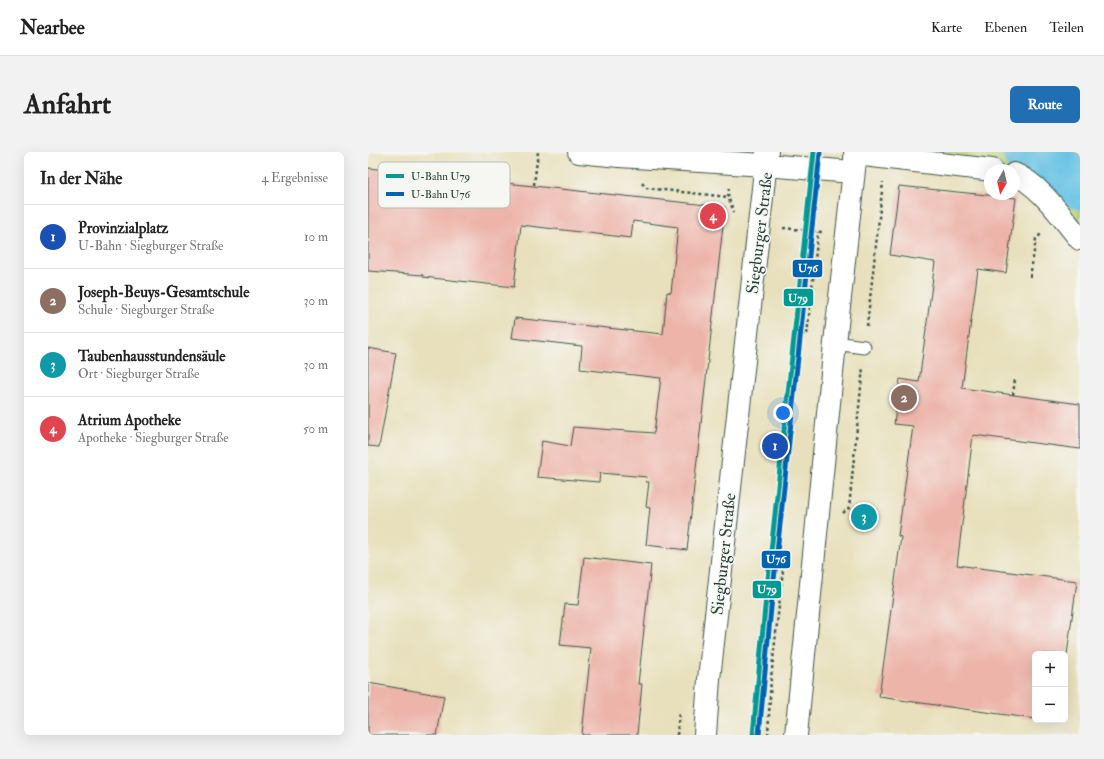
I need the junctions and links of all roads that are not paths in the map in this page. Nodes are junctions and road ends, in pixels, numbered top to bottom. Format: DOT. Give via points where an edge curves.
graph roads {
  1 [pos="579,152"];
  2 [pos="766,158"];
  3 [pos="855,160"];
  4 [pos="984,169"];
  5 [pos="1020,176"];
  6 [pos="1080,239"];
  7 [pos="835,343"];
  8 [pos="864,347"];
  9 [pos="705,735"];
  10 [pos="796,735"];
  1 -- 2 [label="main road" via="619,156"];
  2 -- 3 [label="main road, Siegburger Straße"];
  2 -- 9 [label="main road, Siegburger Straße"];
  3 -- 4 [label="main road, Siegburger Straße" via="886,157"];
  3 -- 7 [label="main road"];
  5 -- 6 [label="main road" via="1035,186"];
  7 -- 8 [label="lane"];
  7 -- 10 [label="main road"];
}
